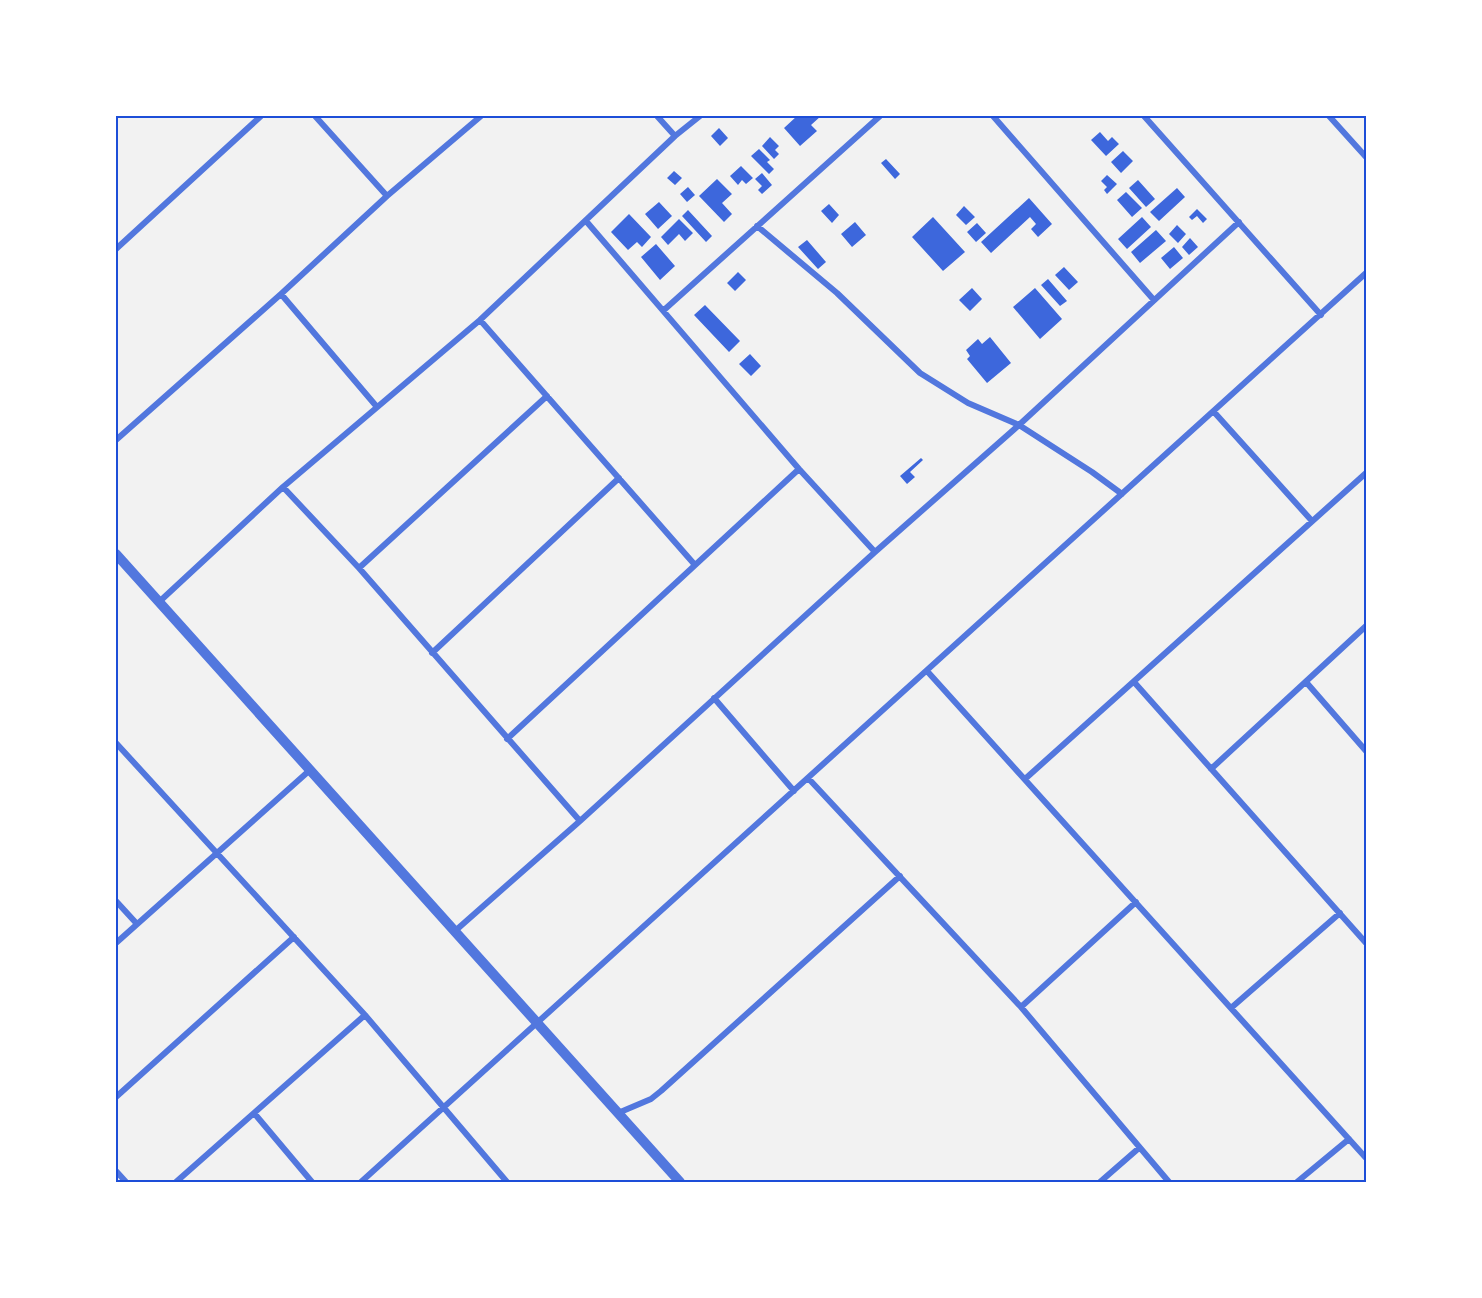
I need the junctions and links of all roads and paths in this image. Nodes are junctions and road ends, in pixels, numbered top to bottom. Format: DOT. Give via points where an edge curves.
graph roads {
  1 [pos="261,116"];
  2 [pos="315,116"];
  3 [pos="482,116"];
  4 [pos="657,116"];
  5 [pos="700,116"];
  6 [pos="880,116"];
  7 [pos="993,116"];
  8 [pos="1143,116"];
  9 [pos="1329,116"];
  10 [pos="675,136"];
  11 [pos="1366,157"];
  12 [pos="387,196"];
  13 [pos="586,220"];
  14 [pos="1239,222"];
  15 [pos="757,226"];
  16 [pos="116,249"];
  17 [pos="1366,273"];
  18 [pos="281,294"];
  19 [pos="1153,299"];
  20 [pos="664,310"];
  21 [pos="1321,315"];
  22 [pos="480,320"];
  23 [pos="547,396"];
  24 [pos="377,407"];
  25 [pos="1214,412"];
  26 [pos="1019,426"];
  27 [pos="116,440"];
  28 [pos="799,469"];
  29 [pos="1366,473"];
  30 [pos="619,478"];
  31 [pos="283,487"];
  32 [pos="1122,494"];
  33 [pos="1312,521"];
  34 [pos="875,552"];
  35 [pos="116,554"];
  36 [pos="695,565"];
  37 [pos="358,568"];
  38 [pos="159,602"];
  39 [pos="1366,626"];
  40 [pos="432,654"];
  41 [pos="927,670"];
  42 [pos="1134,682"];
  43 [pos="1306,682"];
  44 [pos="714,698"];
  45 [pos="507,739"];
  46 [pos="116,743"];
  47 [pos="1366,750"];
  48 [pos="1211,769"];
  49 [pos="310,770"];
  50 [pos="808,778"];
  51 [pos="1025,779"];
  52 [pos="794,791"];
  53 [pos="580,820"];
  54 [pos="217,854"];
  55 [pos="900,876"];
  56 [pos="116,901"];
  57 [pos="1136,902"];
  58 [pos="1340,913"];
  59 [pos="137,924"];
  60 [pos="455,931"];
  61 [pos="294,937"];
  62 [pos="116,943"];
  63 [pos="1366,943"];
  64 [pos="1021,1007"];
  65 [pos="1231,1008"];
  66 [pos="365,1015"];
  67 [pos="537,1023"];
  68 [pos="116,1097"];
  69 [pos="445,1108"];
  70 [pos="254,1113"];
  71 [pos="618,1113"];
  72 [pos="1349,1139"];
  73 [pos="1139,1148"];
  74 [pos="1366,1158"];
  75 [pos="116,1171"];
  76 [pos="126,1182"];
  77 [pos="176,1182"];
  78 [pos="312,1182"];
  79 [pos="361,1182"];
  80 [pos="507,1182"];
  81 [pos="680,1182"];
  82 [pos="1100,1182"];
  83 [pos="1169,1182"];
  84 [pos="1297,1182"];
  1 -- 16 [label="street"];
  2 -- 12 [label="street"];
  3 -- 12 [label="street"];
  4 -- 10 [label="street"];
  5 -- 10 [label="street"];
  6 -- 15 [label="street"];
  7 -- 19 [label="street"];
  8 -- 14 [label="street"];
  9 -- 11 [label="street"];
  10 -- 13 [label="street"];
  12 -- 18 [label="street"];
  13 -- 20 [label="street"];
  13 -- 22 [label="street"];
  14 -- 19 [label="street"];
  14 -- 21 [label="street"];
  15 -- 20 [label="street"];
  15 -- 26 [label="street" via="837,293 920,373 968,403"];
  17 -- 21 [label="street"];
  18 -- 24 [label="street"];
  18 -- 27 [label="street"];
  19 -- 26 [label="street"];
  20 -- 28 [label="street"];
  21 -- 25 [label="street"];
  22 -- 23 [label="street"];
  22 -- 24 [label="street"];
  23 -- 30 [label="street"];
  23 -- 37 [label="street"];
  24 -- 31 [label="street"];
  25 -- 32 [label="street"];
  25 -- 33 [label="street"];
  26 -- 32 [label="street"];
  26 -- 34 [label="street"];
  28 -- 34 [label="street"];
  28 -- 36 [label="street"];
  29 -- 33 [label="street"];
  30 -- 36 [label="street"];
  30 -- 40 [label="street"];
  31 -- 37 [label="street"];
  31 -- 38 [label="street"];
  32 -- 41 [label="street"];
  33 -- 42 [label="street"];
  34 -- 44 [label="street"];
  35 -- 38 [label="street"];
  36 -- 45 [label="street"];
  37 -- 40 [label="street"];
  38 -- 49 [label="street"];
  39 -- 43 [label="street"];
  40 -- 45 [label="street"];
  41 -- 50 [label="street"];
  41 -- 51 [label="street"];
  42 -- 48 [label="street"];
  42 -- 51 [label="street"];
  43 -- 47 [label="street"];
  43 -- 48 [label="street"];
  44 -- 52 [label="street"];
  44 -- 53 [label="street"];
  45 -- 53 [label="street"];
  46 -- 54 [label="street"];
  48 -- 58 [label="street"];
  49 -- 54 [label="street"];
  49 -- 60 [label="street"];
  50 -- 52 [label="street"];
  50 -- 55 [label="street"];
  51 -- 57 [label="street"];
  52 -- 67 [label="street"];
  53 -- 60 [label="street"];
  54 -- 59 [label="street"];
  54 -- 61 [label="street"];
  55 -- 64 [label="street"];
  55 -- 71 [label="street" via="661,1091"];
  56 -- 59 [label="street"];
  57 -- 64 [label="street"];
  57 -- 65 [label="street"];
  58 -- 63 [label="street"];
  58 -- 65 [label="street"];
  59 -- 62 [label="street"];
  60 -- 67 [label="street"];
  61 -- 66 [label="street"];
  61 -- 68 [label="street"];
  64 -- 73 [label="street"];
  65 -- 72 [label="street"];
  66 -- 69 [label="street"];
  66 -- 70 [label="street"];
  67 -- 69 [label="street"];
  67 -- 71 [label="street"];
  69 -- 79 [label="street"];
  69 -- 80 [label="street"];
  70 -- 77 [label="street"];
  70 -- 78 [label="street"];
  71 -- 81 [label="street"];
  72 -- 74 [label="street"];
  72 -- 84 [label="street"];
  73 -- 82 [label="street"];
  73 -- 83 [label="street"];
  75 -- 76 [label="street"];
}
